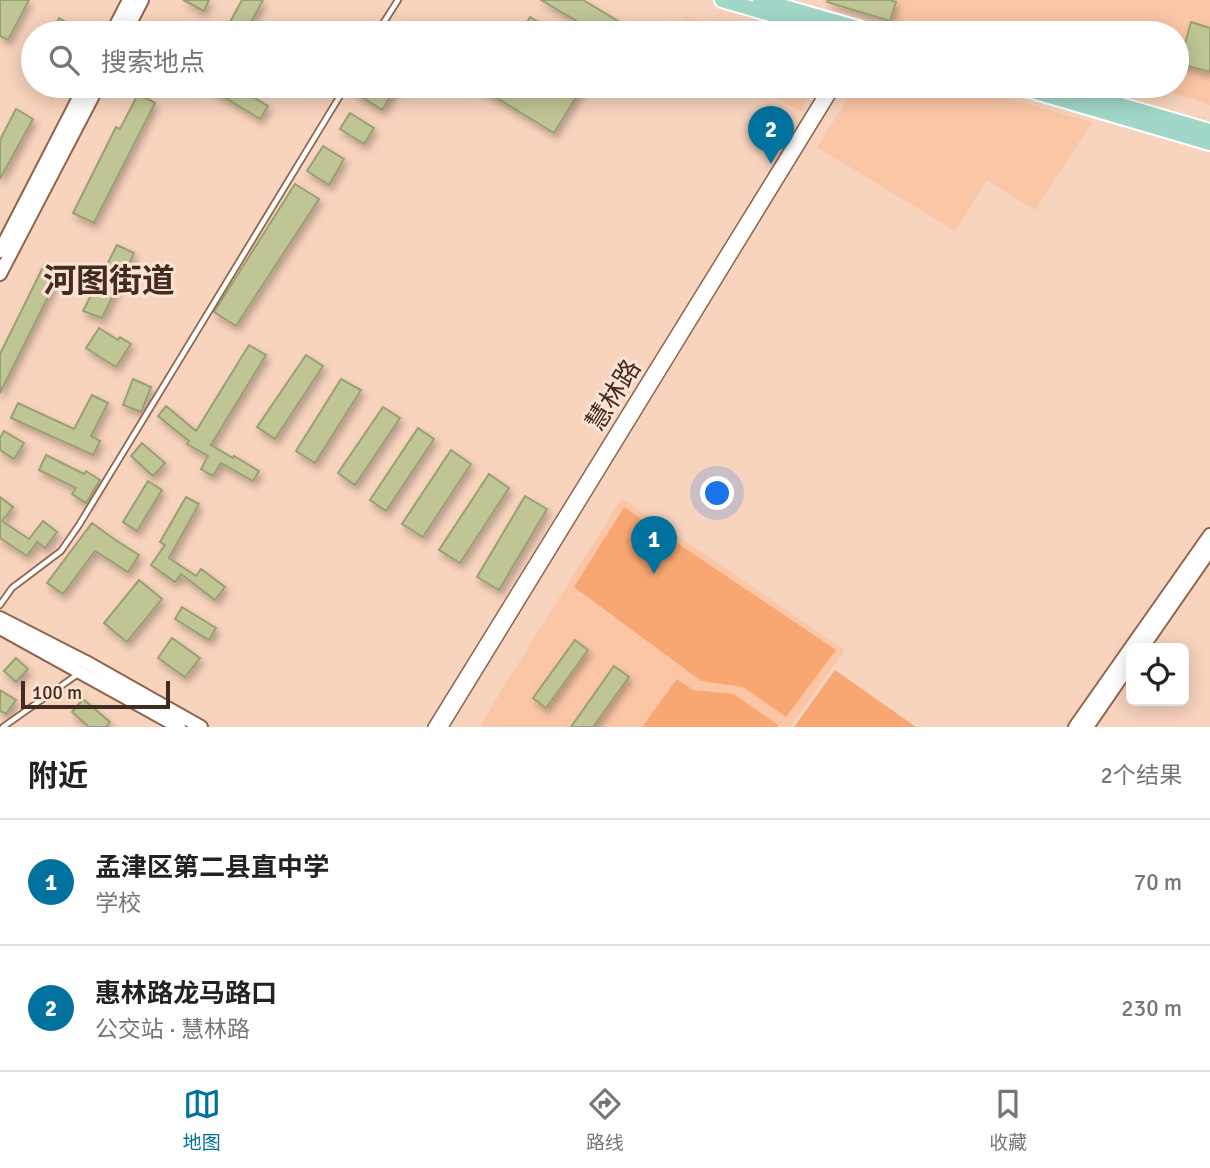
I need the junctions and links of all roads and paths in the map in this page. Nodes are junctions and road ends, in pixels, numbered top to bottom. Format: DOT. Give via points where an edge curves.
graph roads {
  1 [pos="129,0"];
  2 [pos="142,0"];
  3 [pos="397,0"];
  4 [pos="722,0"];
  5 [pos="760,0"];
  6 [pos="118,21"];
  7 [pos="131,21"];
  8 [pos="384,21"];
  9 [pos="795,21"];
  10 [pos="830,21"];
  11 [pos="79,98"];
  12 [pos="92,98"];
  13 [pos="339,98"];
  14 [pos="822,98"];
  15 [pos="829,98"];
  16 [pos="1056,98"];
  17 [pos="1096,98"];
  18 [pos="1210,131"];
  19 [pos="1210,143"];
  20 [pos="0,251"];
  21 [pos="0,274"];
  22 [pos="1210,535"];
  23 [pos="1210,550"];
  24 [pos="0,605"];
  25 [pos="0,618"];
  26 [pos="0,628"];
  27 [pos="1145,643"];
  28 [pos="84,667"];
  29 [pos="1126,670"];
  30 [pos="3,727"];
  31 [pos="179,727"];
  32 [pos="201,727"];
  33 [pos="433,727"];
  34 [pos="443,727"];
  35 [pos="1075,727"];
  36 [pos="1087,727"];
  1 -- 6 [label="main road"];
  2 -- 7 [label="main road"];
  3 -- 8 [label="lane"];
  4 -- 9 [label="main road"];
  5 -- 10 [label="main road"];
  11 -- 20 [label="main road"];
  12 -- 21 [label="main road"];
  13 -- 24 [label="lane" via="79,525 61,551 12,588"];
  14 -- 33 [label="street, 慧林路"];
  15 -- 34 [label="street, 慧林路"];
  16 -- 19 [label="main road"];
  17 -- 18 [label="main road"];
  22 -- 35 [label="main road"];
  23 -- 27 [label="main road"];
  25 -- 28 [label="main road"];
  26 -- 28 [label="main road"];
  28 -- 30 [label="lane"];
  28 -- 31 [label="main road"];
  28 -- 32 [label="main road"];
  29 -- 36 [label="main road"];
}
